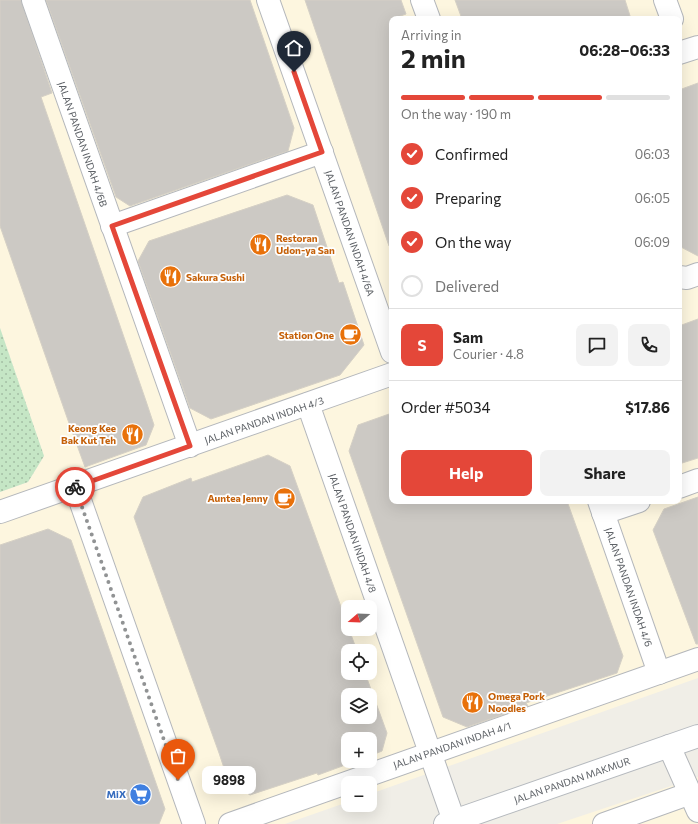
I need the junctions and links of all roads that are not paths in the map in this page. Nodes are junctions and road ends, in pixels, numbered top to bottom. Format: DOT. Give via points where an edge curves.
graph roads {
  1 [pos="33,0"];
  2 [pos="268,0"];
  3 [pos="422,0"];
  4 [pos="665,0"];
  5 [pos="428,16"];
  6 [pos="671,16"];
  7 [pos="322,152"];
  8 [pos="112,226"];
  9 [pos="698,274"];
  10 [pos="682,277"];
  11 [pos="389,343"];
  12 [pos="389,375"];
  13 [pos="308,404"];
  14 [pos="190,446"];
  15 [pos="698,480"];
  16 [pos="75,486"];
  17 [pos="682,486"];
  18 [pos="620,504"];
  19 [pos="601,507"];
  20 [pos="0,512"];
  21 [pos="698,659"];
  22 [pos="659,673"];
  23 [pos="698,736"];
  24 [pos="669,746"];
  25 [pos="430,753"];
  26 [pos="694,802"];
  27 [pos="650,816"];
  28 [pos="450,822"];
  29 [pos="194,824"];
  30 [pos="230,824"];
  31 [pos="604,824"];
  1 -- 8 [label="street, JALAN PANDAN INDAH 4/6B"];
  2 -- 7 [label="street, JALAN PANDAN INDAH 4/6A"];
  3 -- 5 [label="street"];
  4 -- 6 [label="street"];
  7 -- 8 [label="street"];
  7 -- 11 [label="street, JALAN PANDAN INDAH 4/6A"];
  8 -- 14 [label="street, JALAN PANDAN INDAH 4/6B"];
  9 -- 10 [label="street"];
  12 -- 13 [label="street, JALAN PANDAN INDAH 4/3"];
  13 -- 14 [label="street, JALAN PANDAN INDAH 4/3"];
  13 -- 25 [label="street, JALAN PANDAN INDAH 4/8"];
  14 -- 16 [label="street, JALAN PANDAN INDAH 4/3"];
  15 -- 17 [label="street"];
  16 -- 20 [label="street, JALAN PANDAN INDAH 4/3"];
  16 -- 29 [label="street"];
  18 -- 19 [label="street"];
  19 -- 22 [label="street, JALAN PANDAN INDAH 4/6"];
  21 -- 22 [label="street, JALAN PANDAN INDAH 4/1"];
  22 -- 25 [label="street, JALAN PANDAN INDAH 4/1"];
  23 -- 24 [label="street, JALAN PANDAN MAKMUR"];
  24 -- 26 [label="street"];
  24 -- 28 [label="street, JALAN PANDAN MAKMUR"];
  25 -- 28 [label="street, JALAN PANDAN INDAH 4/8"];
  25 -- 30 [label="street, JALAN PANDAN INDAH 4/1"];
  26 -- 27 [label="street"];
  27 -- 31 [label="street"];
}
